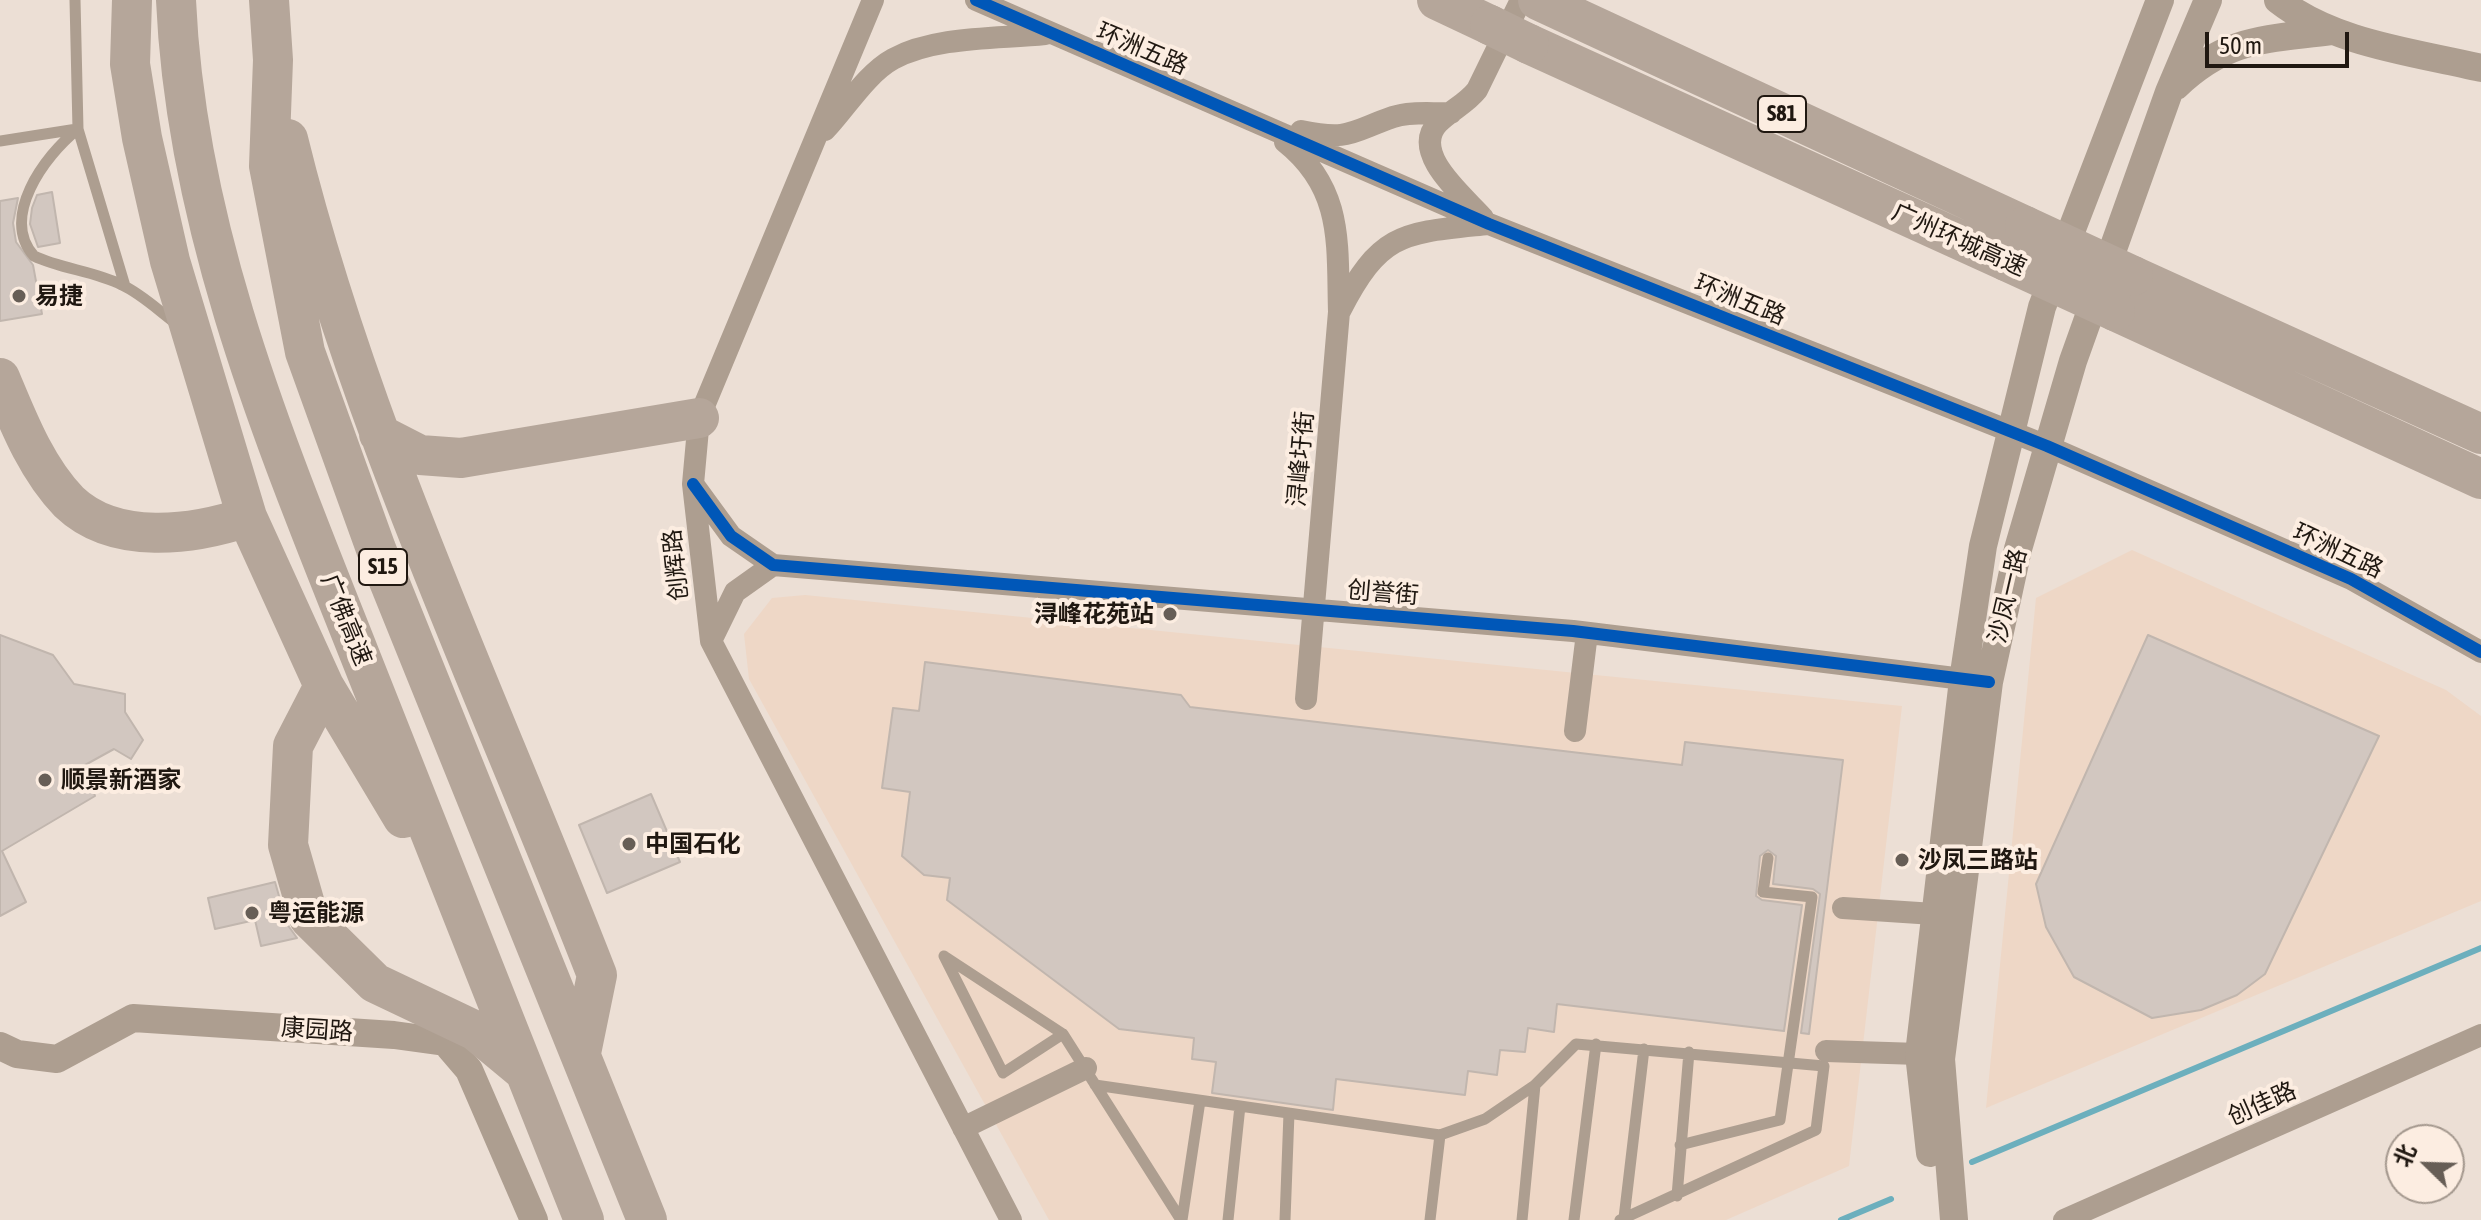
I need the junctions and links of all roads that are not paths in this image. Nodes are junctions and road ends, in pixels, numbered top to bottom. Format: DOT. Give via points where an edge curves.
graph roads {
  1 [pos="75,0"];
  2 [pos="132,0"];
  3 [pos="176,0"];
  4 [pos="873,0"];
  5 [pos="976,0"];
  6 [pos="1437,0"];
  7 [pos="1521,0"];
  8 [pos="1539,0"];
  9 [pos="2160,0"];
  10 [pos="2208,0"];
  11 [pos="2278,0"];
  12 [pos="270,2"];
  13 [pos="2333,31"];
  14 [pos="1048,34"];
  15 [pos="273,60"];
  16 [pos="2481,68"];
  17 [pos="2169,92"];
  18 [pos="1451,113"];
  19 [pos="1259,122"];
  20 [pos="78,129"];
  21 [pos="0,141"];
  22 [pos="813,143"];
  23 [pos="26,170"];
  24 [pos="1489,224"];
  25 [pos="7,235"];
  26 [pos="125,286"];
  27 [pos="2124,294"];
  28 [pos="1339,312"];
  29 [pos="195,337"];
  30 [pos="0,378"];
  31 [pos="699,418"];
  32 [pos="2470,428"];
  33 [pos="2009,430"];
  34 [pos="379,434"];
  35 [pos="2047,446"];
  36 [pos="2469,474"];
  37 [pos="693,484"];
  38 [pos="247,517"];
  39 [pos="773,565"];
  40 [pos="1314,610"];
  41 [pos="1587,633"];
  42 [pos="711,641"];
  43 [pos="2481,652"];
  44 [pos="1976,681"];
  45 [pos="324,686"];
  46 [pos="1306,699"];
  47 [pos="1575,731"];
  48 [pos="1768,858"];
  49 [pos="1843,908"];
  50 [pos="1934,914"];
  51 [pos="464,919"];
  52 [pos="1063,1034"];
  53 [pos="2481,1035"];
  54 [pos="1596,1044"];
  55 [pos="0,1046"];
  56 [pos="1644,1049"];
  57 [pos="1826,1051"];
  58 [pos="1689,1052"];
  59 [pos="581,1053"];
  60 [pos="1919,1054"];
  61 [pos="525,1072"];
  62 [pos="1090,1076"];
  63 [pos="1535,1085"];
  64 [pos="1200,1101"];
  65 [pos="1240,1106"];
  66 [pos="1289,1113"];
  67 [pos="963,1128"];
  68 [pos="1440,1135"];
  69 [pos="1680,1145"];
  70 [pos="1677,1196"];
  71 [pos="1622,1219"];
  72 [pos="534,1220"];
  73 [pos="584,1220"];
  74 [pos="647,1220"];
  75 [pos="1011,1220"];
  76 [pos="1182,1220"];
  77 [pos="1228,1220"];
  78 [pos="1285,1220"];
  79 [pos="1430,1220"];
  80 [pos="1522,1220"];
  81 [pos="1574,1220"];
  82 [pos="1938,1220"];
  83 [pos="1954,1220"];
  84 [pos="2064,1220"];
  1 -- 20 [label="lane"];
  2 -- 29 [label="highway" via="130,64 142,138 170,261"];
  3 -- 51 [label="highway, 广佛高速 / S15" via="179,63 211,243 244,353"];
  4 -- 22 [label="street, 创辉路"];
  5 -- 14 [label="street, 环洲五路"];
  6 -- 27 [label="highway, 广州环城高速 / S81, bridge" via="2006,261"];
  7 -- 18 [label="street" via="1477,90"];
  8 -- 27 [label="highway, 广州环城高速 / S81, bridge" via="2025,226"];
  9 -- 33 [label="street, 沙凤一路" via="2042,307"];
  10 -- 17 [label="street, 沙凤一路"];
  11 -- 13 [label="street"];
  12 -- 15 [label="highway, S15"];
  13 -- 16 [label="street"];
  13 -- 17 [label="street" via="2221,51"];
  14 -- 19 [label="street, 环洲五路"];
  14 -- 22 [label="street" via="946,44 892,59"];
  15 -- 34 [label="highway" via="297,177"];
  15 -- 59 [label="highway, S15" via="269,166 305,352 376,549"];
  17 -- 35 [label="street, 沙凤一路"];
  18 -- 19 [label="street" via="1393,117 1358,134 1333,137"];
  18 -- 24 [label="street" via="1431,135 1432,155"];
  19 -- 24 [label="street, 环洲五路"];
  19 -- 28 [label="street, 浔峰圩街" via="1317,173 1336,223"];
  20 -- 21 [label="lane"];
  20 -- 23 [label="lane"];
  20 -- 26 [label="lane"];
  22 -- 31 [label="street, 创辉路"];
  24 -- 28 [label="street" via="1401,238 1360,272"];
  24 -- 33 [label="street, 环洲五路"];
  25 -- 26 [label="lane" via="32,256"];
  26 -- 29 [label="lane"];
  27 -- 32 [label="highway, 广州环城高速 / S81"];
  27 -- 36 [label="highway, 广州环城高速 / S81"];
  28 -- 40 [label="street, 浔峰圩街"];
  29 -- 38 [label="highway"];
  30 -- 38 [label="highway" via="48,474 86,513 140,531 180,533"];
  31 -- 34 [label="highway" via="461,458 420,455"];
  31 -- 37 [label="street, 创辉路"];
  33 -- 35 [label="street, 环洲五路"];
  33 -- 44 [label="street, 沙凤一路" via="1983,546"];
  34 -- 59 [label="highway" via="597,975"];
  35 -- 43 [label="street, 环洲五路" via="2351,579"];
  35 -- 44 [label="street, 沙凤一路"];
  37 -- 39 [label="street" via="731,536"];
  37 -- 42 [label="street, 创辉路"];
  38 -- 45 [label="highway"];
  39 -- 40 [label="street, 创誉街"];
  39 -- 42 [label="street" via="735,592"];
  40 -- 41 [label="street, 创誉街"];
  40 -- 46 [label="street, 浔峰圩街"];
  41 -- 44 [label="street, 创誉街"];
  41 -- 47 [label="street"];
  42 -- 67 [label="street"];
  44 -- 50 [label="street, 沙凤一路"];
  44 -- 83 [label="street, 沙凤一路" via="1941,1059"];
  45 -- 51 [label="highway"];
  45 -- 61 [label="highway" via="293,746 288,845 309,918 375,983 476,1031"];
  48 -- 69 [label="lane, bridge" via="1763,892 1812,897 1780,1120"];
  49 -- 50 [label="street"];
  50 -- 60 [label="street, 沙凤一路"];
  51 -- 61 [label="highway, 广佛高速 / S15"];
  52 -- 52 [label="lane" via="1003,1073 944,956 971,973"];
  52 -- 62 [label="lane"];
  53 -- 84 [label="street, 创佳路"];
  54 -- 56 [label="lane"];
  54 -- 63 [label="lane" via="1576,1044"];
  54 -- 81 [label="lane"];
  55 -- 72 [label="street, 康园路" via="17,1054 57,1059 133,1018 445,1042 469,1070"];
  56 -- 58 [label="lane"];
  56 -- 71 [label="lane"];
  57 -- 60 [label="street"];
  58 -- 69 [label="lane"];
  58 -- 70 [label="lane" via="1824,1066 1816,1130"];
  59 -- 74 [label="highway, S15"];
  60 -- 82 [label="street, 沙凤一路"];
  61 -- 73 [label="highway, 广佛高速 / S15"];
  62 -- 64 [label="lane"];
  62 -- 67 [label="street"];
  62 -- 76 [label="lane"];
  63 -- 68 [label="lane" via="1485,1119"];
  63 -- 80 [label="lane"];
  64 -- 65 [label="lane"];
  64 -- 76 [label="lane"];
  65 -- 66 [label="lane"];
  65 -- 77 [label="lane"];
  66 -- 68 [label="lane"];
  66 -- 78 [label="lane"];
  67 -- 75 [label="street"];
  68 -- 79 [label="lane"];
  69 -- 70 [label="lane"];
  70 -- 71 [label="lane"];
}
